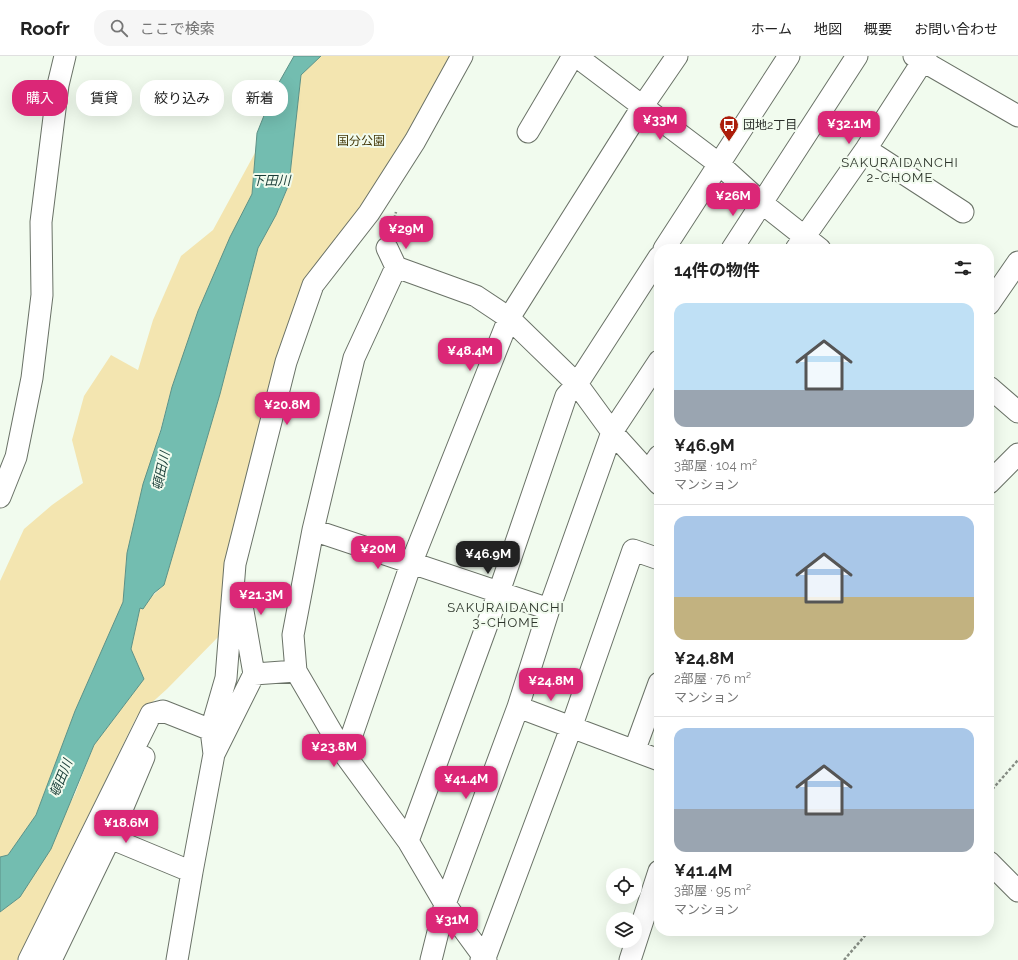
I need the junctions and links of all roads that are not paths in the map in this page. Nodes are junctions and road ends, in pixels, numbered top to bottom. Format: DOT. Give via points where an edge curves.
graph roads {
  1 [pos="65,56"];
  2 [pos="462,56"];
  3 [pos="574,56"];
  4 [pos="677,56"];
  5 [pos="789,56"];
  6 [pos="858,56"];
  7 [pos="921,58"];
  8 [pos="642,107"];
  9 [pos="1018,116"];
  10 [pos="528,132"];
  11 [pos="866,149"];
  12 [pos="720,164"];
  13 [pos="762,203"];
  14 [pos="963,212"];
  15 [pos="800,242"];
  16 [pos="667,244"];
  17 [pos="735,244"];
  18 [pos="387,248"];
  19 [pos="1018,262"];
  20 [pos="654,265"];
  21 [pos="396,267"];
  22 [pos="994,297"];
  23 [pos="509,318"];
  24 [pos="654,369"];
  25 [pos="576,384"];
  26 [pos="994,391"];
  27 [pos="1018,412"];
  28 [pos="612,432"];
  29 [pos="1018,454"];
  30 [pos="654,470"];
  31 [pos="994,478"];
  32 [pos="0,497"];
  33 [pos="313,530"];
  34 [pos="654,557"];
  35 [pos="235,564"];
  36 [pos="411,564"];
  37 [pos="499,592"];
  38 [pos="549,609"];
  39 [pos="296,671"];
  40 [pos="254,674"];
  41 [pos="654,696"];
  42 [pos="518,707"];
  43 [pos="163,711"];
  44 [pos="571,728"];
  45 [pos="211,730"];
  46 [pos="634,749"];
  47 [pos="214,754"];
  48 [pos="345,755"];
  49 [pos="654,758"];
  50 [pos="110,838"];
  51 [pos="408,841"];
  52 [pos="994,867"];
  53 [pos="192,872"];
  54 [pos="654,886"];
  55 [pos="1018,891"];
  56 [pos="445,904"];
  57 [pos="484,959"];
  58 [pos="30,960"];
  59 [pos="51,960"];
  60 [pos="177,960"];
  61 [pos="431,960"];
  62 [pos="630,960"];
  1 -- 32 [label="street" via="58,85 41,222 42,294 32,378 16,457"];
  2 -- 35 [label="street" via="415,141 369,213 313,286 286,362"];
  3 -- 8 [label="street"];
  3 -- 10 [label="street"];
  4 -- 8 [label="street"];
  5 -- 12 [label="street"];
  6 -- 13 [label="street"];
  7 -- 9 [label="street"];
  7 -- 11 [label="street"];
  8 -- 12 [label="street"];
  8 -- 23 [label="street"];
  11 -- 14 [label="street"];
  11 -- 15 [label="street"];
  12 -- 13 [label="street"];
  12 -- 16 [label="street"];
  13 -- 15 [label="street"];
  13 -- 17 [label="street"];
  18 -- 21 [label="street"];
  19 -- 22 [label="street"];
  20 -- 25 [label="street"];
  21 -- 23 [label="street" via="476,296"];
  21 -- 33 [label="street" via="354,358"];
  23 -- 25 [label="street"];
  23 -- 36 [label="street"];
  24 -- 28 [label="street"];
  25 -- 28 [label="street"];
  25 -- 37 [label="street" via="566,396"];
  26 -- 27 [label="street"];
  28 -- 30 [label="street"];
  28 -- 38 [label="street"];
  29 -- 31 [label="street"];
  33 -- 36 [label="street"];
  33 -- 39 [label="street" via="293,635"];
  34 -- 44 [label="street" via="633,550"];
  35 -- 40 [label="street"];
  35 -- 45 [label="street" via="226,678"];
  36 -- 37 [label="street"];
  36 -- 48 [label="street"];
  37 -- 38 [label="street"];
  37 -- 51 [label="street"];
  38 -- 42 [label="street"];
  39 -- 40 [label="street"];
  39 -- 48 [label="street"];
  40 -- 47 [label="street"];
  41 -- 46 [label="street"];
  42 -- 44 [label="street"];
  42 -- 56 [label="street"];
  43 -- 45 [label="street"];
  43 -- 50 [label="street"];
  43 -- 58 [label="street" via="151,714"];
  44 -- 46 [label="street"];
  44 -- 57 [label="street"];
  45 -- 47 [label="street"];
  46 -- 49 [label="street"];
  47 -- 53 [label="street"];
  48 -- 51 [label="street"];
  50 -- 53 [label="street"];
  50 -- 59 [label="street"];
  51 -- 56 [label="street"];
  52 -- 55 [label="street"];
  53 -- 60 [label="street"];
  54 -- 62 [label="street"];
  56 -- 57 [label="street"];
  56 -- 61 [label="street"];
}
